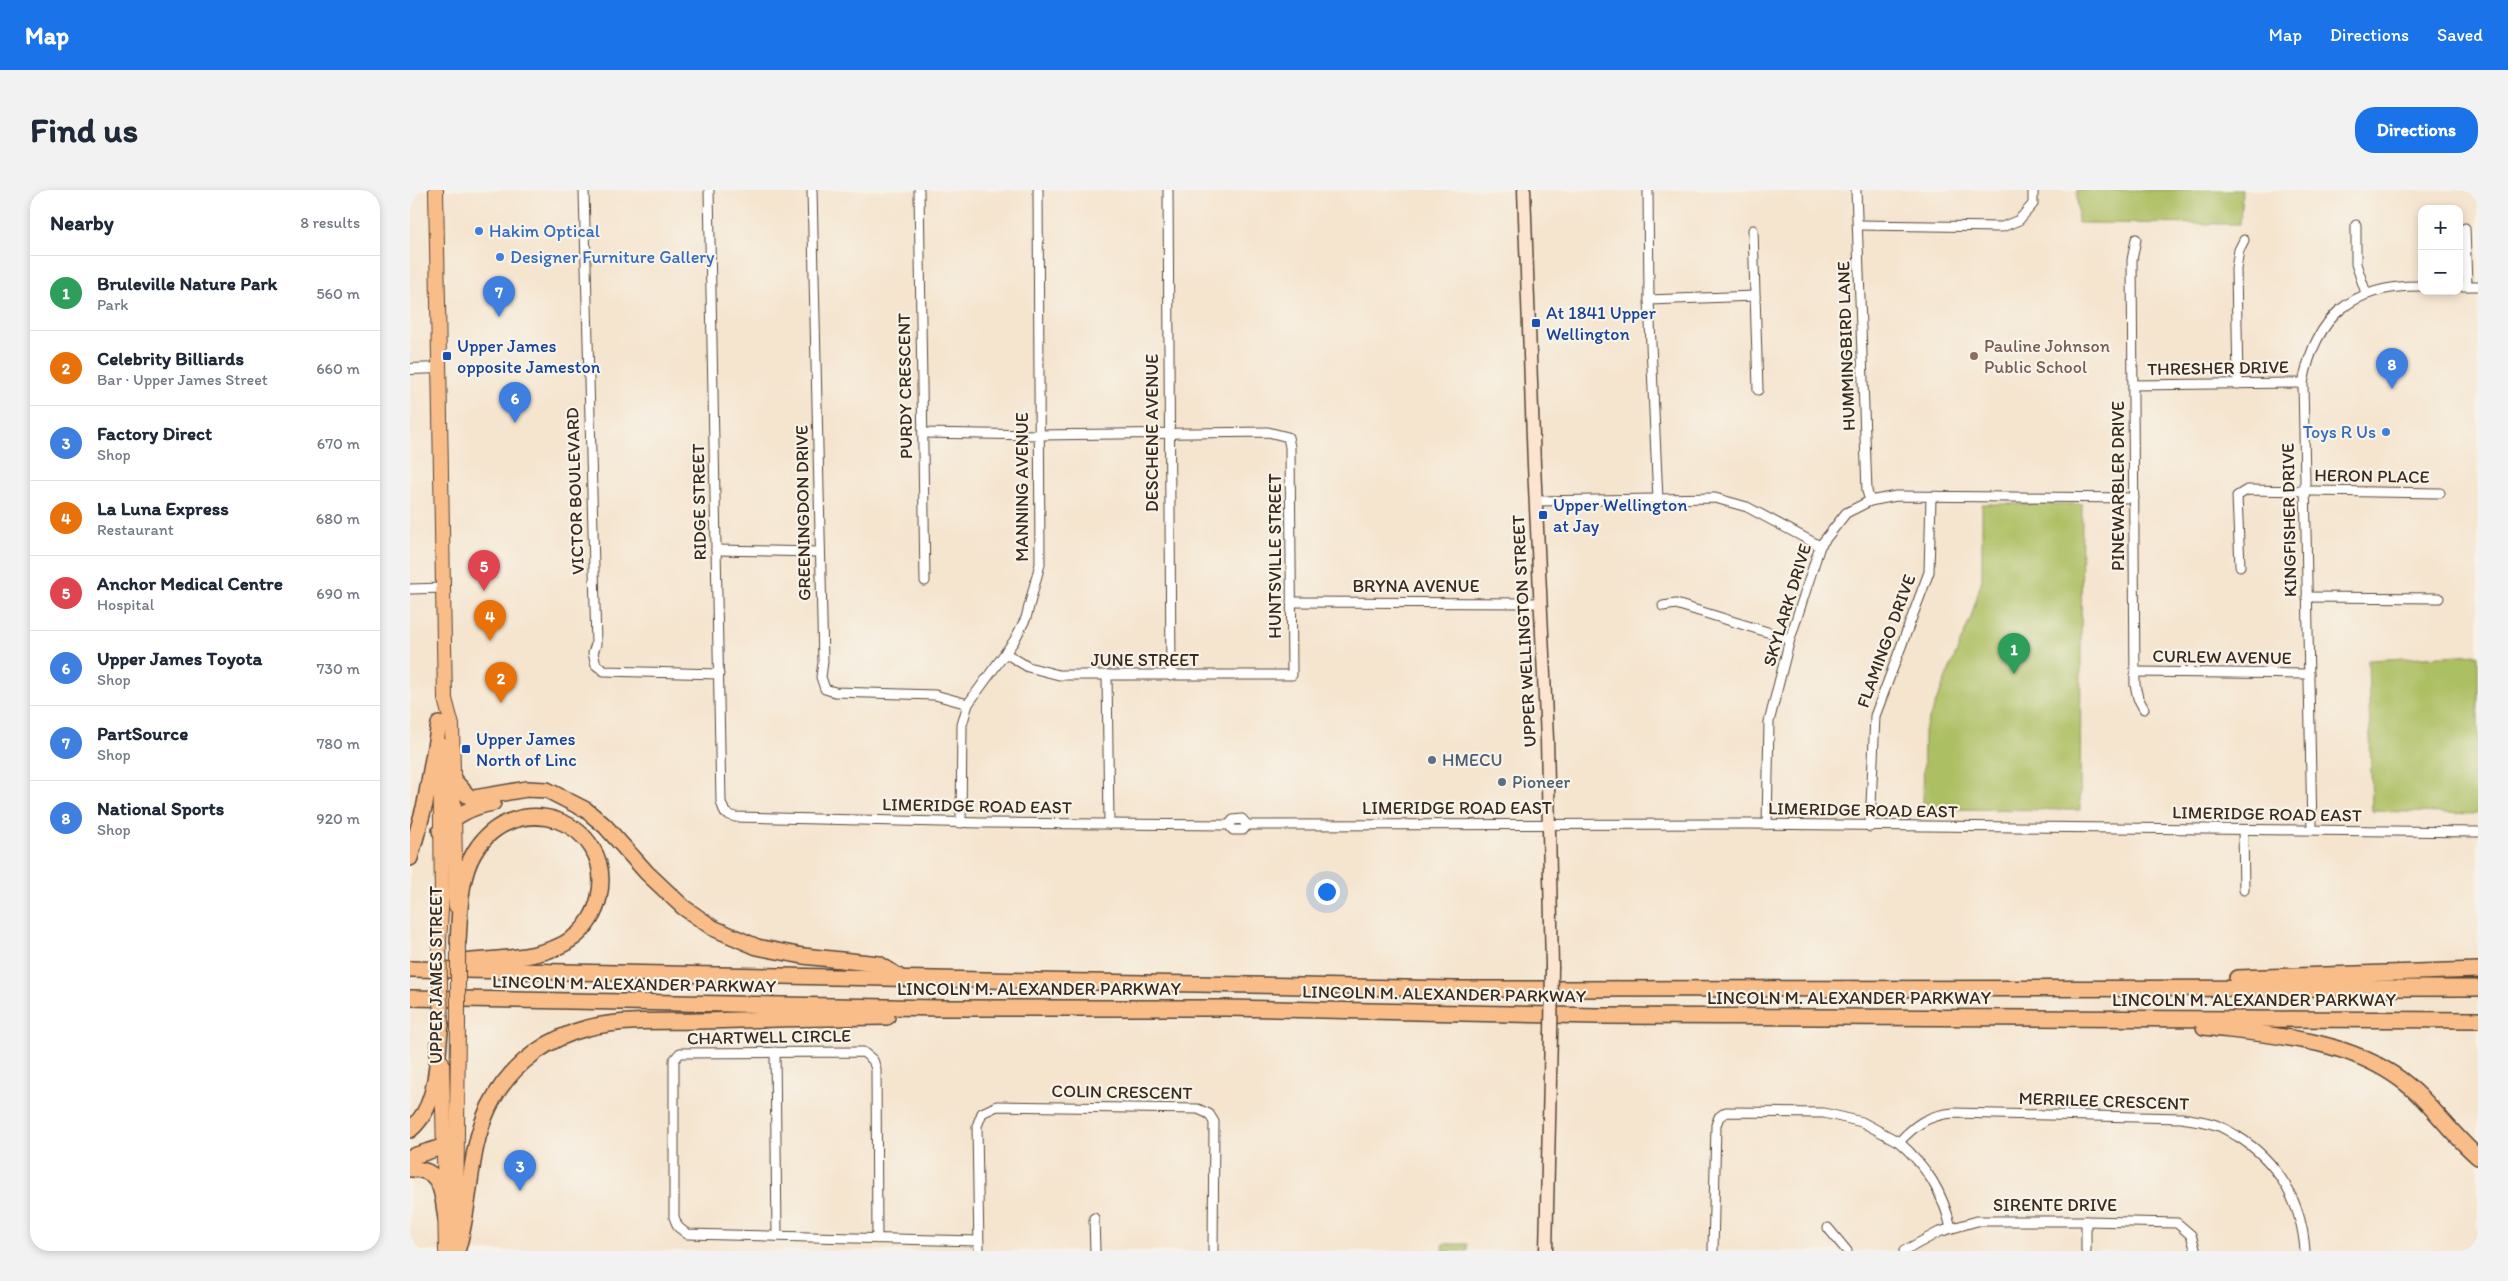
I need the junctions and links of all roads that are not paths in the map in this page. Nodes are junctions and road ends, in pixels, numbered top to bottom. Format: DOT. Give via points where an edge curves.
graph roads {
  1 [pos="436,190"];
  2 [pos="584,190"];
  3 [pos="709,190"];
  4 [pos="812,190"];
  5 [pos="919,190"];
  6 [pos="1038,190"];
  7 [pos="1168,190"];
  8 [pos="1524,190"];
  9 [pos="1648,190"];
  10 [pos="1856,190"];
  11 [pos="2033,190"];
  12 [pos="2356,225"];
  13 [pos="1858,226"];
  14 [pos="2465,228"];
  15 [pos="1753,230"];
  16 [pos="2136,239"];
  17 [pos="2244,240"];
  18 [pos="2418,286"];
  19 [pos="2463,286"];
  20 [pos="2478,286"];
  21 [pos="2366,293"];
  22 [pos="1755,296"];
  23 [pos="1648,300"];
  24 [pos="440,368"];
  25 [pos="410,369"];
  26 [pos="2303,383"];
  27 [pos="2238,384"];
  28 [pos="2134,385"];
  29 [pos="1758,390"];
  30 [pos="1168,432"];
  31 [pos="923,433"];
  32 [pos="1039,435"];
  33 [pos="2304,492"];
  34 [pos="2440,493"];
  35 [pos="1931,497"];
  36 [pos="2134,498"];
  37 [pos="1658,500"];
  38 [pos="1536,501"];
  39 [pos="1870,501"];
  40 [pos="1820,546"];
  41 [pos="716,550"];
  42 [pos="820,552"];
  43 [pos="2240,566"];
  44 [pos="925,580"];
  45 [pos="444,588"];
  46 [pos="410,589"];
  47 [pos="2307,597"];
  48 [pos="2439,598"];
  49 [pos="1291,602"];
  50 [pos="1540,603"];
  51 [pos="1663,606"];
  52 [pos="1790,639"];
  53 [pos="1004,653"];
  54 [pos="2135,672"];
  55 [pos="718,674"];
  56 [pos="2310,674"];
  57 [pos="1107,675"];
  58 [pos="1292,675"];
  59 [pos="1171,676"];
  60 [pos="445,699"];
  61 [pos="968,704"];
  62 [pos="2144,709"];
  63 [pos="439,724"];
  64 [pos="452,778"];
  65 [pos="564,798"];
  66 [pos="725,813"];
  67 [pos="453,819"];
  68 [pos="962,823"];
  69 [pos="1109,824"];
  70 [pos="1549,824"];
  71 [pos="1767,824"];
  72 [pos="1870,827"];
  73 [pos="2312,829"];
  74 [pos="2243,830"];
  75 [pos="440,831"];
  76 [pos="2478,832"];
  77 [pos="410,858"];
  78 [pos="2244,890"];
  79 [pos="458,942"];
  80 [pos="410,968"];
  81 [pos="2478,970"];
  82 [pos="899,977"];
  83 [pos="2109,987"];
  84 [pos="2478,988"];
  85 [pos="410,998"];
  86 [pos="472,1001"];
  87 [pos="410,1008"];
  88 [pos="940,1008"];
  89 [pos="2177,1018"];
  90 [pos="2478,1020"];
  91 [pos="441,1024"];
  92 [pos="775,1052"];
  93 [pos="410,1130"];
  94 [pos="456,1133"];
  95 [pos="1898,1141"];
  96 [pos="443,1146"];
  97 [pos="410,1157"];
  98 [pos="2478,1157"];
  99 [pos="410,1169"];
  100 [pos="1094,1218"];
  101 [pos="446,1219"];
  102 [pos="2086,1221"];
  103 [pos="1828,1228"];
  104 [pos="1952,1228"];
  105 [pos="777,1236"];
  106 [pos="877,1239"];
  107 [pos="978,1241"];
  108 [pos="446,1251"];
  109 [pos="457,1251"];
  110 [pos="978,1251"];
  111 [pos="1095,1251"];
  112 [pos="1213,1251"];
  113 [pos="1546,1251"];
  114 [pos="1713,1251"];
  115 [pos="1847,1251"];
  116 [pos="1904,1251"];
  117 [pos="2086,1251"];
  118 [pos="2196,1251"];
  119 [pos="2305,1251"];
  1 -- 24 [label="main road, UPPER JAMES STREET"];
  2 -- 55 [label="street, VICTOR BOULEVARD" via="596,644 593,653 596,665 604,671"];
  3 -- 41 [label="street, RIDGE STREET"];
  4 -- 42 [label="street, GREENINGDON DRIVE"];
  5 -- 31 [label="street, PURDY CRESCENT"];
  6 -- 32 [label="street, MANNING AVENUE"];
  7 -- 30 [label="street, DESCHENE AVENUE"];
  8 -- 38 [label="main road, UPPER WELLINGTON STREET"];
  9 -- 23 [label="street"];
  10 -- 13 [label="street, HUMMINGBIRD LANE"];
  11 -- 13 [label="street" via="2033,204 2019,220 2002,227"];
  12 -- 21 [label="street" via="2356,264"];
  13 -- 39 [label="street, HUMMINGBIRD LANE" via="1867,491"];
  14 -- 19 [label="street"];
  15 -- 22 [label="street"];
  16 -- 28 [label="street, PINEWARBLER DRIVE" via="2132,260"];
  17 -- 27 [label="street" via="2238,250 2236,268"];
  18 -- 21 [label="street, KINGFISHER DRIVE"];
  19 -- 20 [label="street"];
  21 -- 26 [label="street, KINGFISHER DRIVE" via="2349,302 2319,333 2307,361"];
  22 -- 23 [label="street"];
  22 -- 29 [label="street"];
  23 -- 37 [label="street"];
  24 -- 25 [label="street"];
  24 -- 45 [label="main road, UPPER JAMES STREET"];
  26 -- 27 [label="street, THRESHER DRIVE"];
  26 -- 33 [label="street, KINGFISHER DRIVE"];
  27 -- 28 [label="street, THRESHER DRIVE"];
  28 -- 36 [label="street, PINEWARBLER DRIVE"];
  30 -- 32 [label="street"];
  30 -- 49 [label="street, HUNTSVILLE STREET" via="1268,432 1288,437"];
  30 -- 59 [label="street, DESCHENE AVENUE"];
  31 -- 32 [label="street"];
  31 -- 44 [label="street, PURDY CRESCENT"];
  32 -- 53 [label="street, MANNING AVENUE" via="1040,564 1026,618"];
  33 -- 34 [label="street, HERON PLACE"];
  33 -- 43 [label="street, HERON PLACE" via="2247,490 2237,496"];
  33 -- 47 [label="street, KINGFISHER DRIVE"];
  35 -- 36 [label="street, SKYLARK DRIVE"];
  35 -- 39 [label="street, SKYLARK DRIVE" via="1896,496"];
  35 -- 72 [label="street, FLAMINGO DRIVE" via="1928,572 1875,716"];
  36 -- 54 [label="street, PINEWARBLER DRIVE"];
  37 -- 38 [label="street"];
  37 -- 40 [label="street" via="1715,498 1747,508"];
  38 -- 50 [label="main road, UPPER WELLINGTON STREET"];
  39 -- 40 [label="street, SKYLARK DRIVE" via="1846,513"];
  40 -- 52 [label="street, SKYLARK DRIVE"];
  41 -- 42 [label="street"];
  41 -- 55 [label="street, RIDGE STREET"];
  42 -- 61 [label="street, GREENINGDON DRIVE" via="821,677 825,689 935,695"];
  45 -- 46 [label="street"];
  45 -- 60 [label="main road, UPPER JAMES STREET"];
  47 -- 48 [label="street"];
  47 -- 56 [label="street, KINGFISHER DRIVE"];
  49 -- 50 [label="street, BRYNA AVENUE"];
  49 -- 58 [label="street, HUNTSVILLE STREET"];
  50 -- 70 [label="main road, UPPER WELLINGTON STREET"];
  51 -- 52 [label="street" via="1676,604"];
  52 -- 71 [label="street, SKYLARK DRIVE" via="1769,722"];
  53 -- 57 [label="street, JUNE STREET" via="1028,668 1050,674"];
  53 -- 61 [label="street, MANNING AVENUE"];
  54 -- 56 [label="street, CURLEW AVENUE"];
  54 -- 62 [label="street, PINEWARBLER DRIVE" via="2138,698"];
  55 -- 66 [label="street, RIDGE STREET" via="721,802"];
  56 -- 73 [label="street, KINGFISHER DRIVE"];
  57 -- 59 [label="street, JUNE STREET"];
  57 -- 69 [label="street"];
  58 -- 59 [label="street, JUNE STREET"];
  60 -- 63 [label="main road, UPPER JAMES STREET"];
  60 -- 64 [label="main road, UPPER JAMES STREET" via="452,725"];
  61 -- 68 [label="street, MANNING AVENUE" via="962,724"];
  63 -- 75 [label="main road, UPPER JAMES STREET"];
  63 -- 77 [label="highway" via="425,804"];
  64 -- 65 [label="highway" via="468,796 474,798 527,789 547,790"];
  64 -- 67 [label="main road, UPPER JAMES STREET"];
  65 -- 67 [label="highway" via="520,797 480,806"];
  65 -- 82 [label="highway" via="605,826 683,907 713,928 757,947 803,956 879,964"];
  66 -- 68 [label="street, LIMERIDGE ROAD EAST" via="735,817"];
  67 -- 75 [label="highway"];
  67 -- 79 [label="main road, UPPER JAMES STREET"];
  68 -- 69 [label="street, LIMERIDGE ROAD EAST"];
  69 -- 70 [label="street, LIMERIDGE ROAD EAST" via="1229,825 1233,820 1242,819 1246,825"];
  70 -- 71 [label="street, LIMERIDGE ROAD EAST"];
  70 -- 113 [label="main road, UPPER WELLINGTON STREET, bridge" via="1552,967"];
  71 -- 72 [label="street, LIMERIDGE ROAD EAST"];
  72 -- 74 [label="street, LIMERIDGE ROAD EAST"];
  73 -- 74 [label="street, LIMERIDGE ROAD EAST"];
  73 -- 76 [label="street, LIMERIDGE ROAD EAST"];
  74 -- 78 [label="street"];
  75 -- 91 [label="main road, UPPER JAMES STREET, bridge"];
  79 -- 80 [label="highway" via="466,872 484,839 511,821 541,815 570,825 586,840 599,862 602,885 588,923 573,938 528,955"];
  79 -- 94 [label="main road, UPPER JAMES STREET, bridge"];
  80 -- 82 [label="highway, LINCOLN M. ALEXANDER PARKWAY"];
  81 -- 83 [label="highway" via="2138,981"];
  82 -- 83 [label="highway, LINCOLN M. ALEXANDER PARKWAY" via="1456,989"];
  83 -- 84 [label="highway, LINCOLN M. ALEXANDER PARKWAY"];
  85 -- 86 [label="highway, LINCOLN M. ALEXANDER PARKWAY"];
  86 -- 87 [label="highway"];
  86 -- 88 [label="highway, LINCOLN M. ALEXANDER PARKWAY"];
  88 -- 89 [label="highway, LINCOLN M. ALEXANDER PARKWAY" via="1226,1008 1597,1016"];
  88 -- 109 [label="highway" via="909,1016 608,1024 575,1031 547,1044 522,1062 501,1086 489,1107 472,1163"];
  89 -- 90 [label="highway, LINCOLN M. ALEXANDER PARKWAY"];
  89 -- 98 [label="highway" via="2204,1027 2320,1043 2366,1059 2400,1079"];
  91 -- 93 [label="highway" via="433,1091 426,1111"];
  91 -- 96 [label="main road, UPPER JAMES STREET"];
  92 -- 105 [label="street"];
  92 -- 105 [label="street, CHARTWELL CIRCLE" via="680,1053 674,1060 674,1217 678,1227 687,1234"];
  92 -- 106 [label="street, CHARTWELL CIRCLE" via="863,1052 873,1060 876,1069"];
  94 -- 96 [label="highway"];
  94 -- 109 [label="main road, UPPER JAMES STREET"];
  95 -- 104 [label="street" via="1920,1162 1934,1182"];
  95 -- 114 [label="street" via="1862,1122 1824,1113 1726,1112 1716,1125"];
  95 -- 119 [label="street, MERRILEE CRESCENT" via="1922,1120 1953,1113 2182,1118 2218,1125 2252,1146 2274,1167 2288,1187 2302,1225"];
  96 -- 97 [label="highway"];
  96 -- 101 [label="main road, UPPER JAMES STREET"];
  99 -- 101 [label="highway" via="432,1173 439,1183"];
  100 -- 111 [label="street"];
  101 -- 108 [label="main road, UPPER JAMES STREET"];
  102 -- 104 [label="street, SIRENTE DRIVE" via="1977,1221"];
  102 -- 117 [label="street"];
  102 -- 118 [label="street, SIRENTE DRIVE" via="2177,1224 2191,1235"];
  103 -- 115 [label="street"];
  104 -- 116 [label="street, SIRENTE DRIVE"];
  105 -- 106 [label="street, CHARTWELL CIRCLE"];
  106 -- 107 [label="street, CHARTWELL CIRCLE"];
  107 -- 110 [label="street"];
  107 -- 112 [label="street, COLIN CRESCENT" via="977,1126 985,1110 997,1106 1198,1109 1209,1114 1214,1122"];
}
